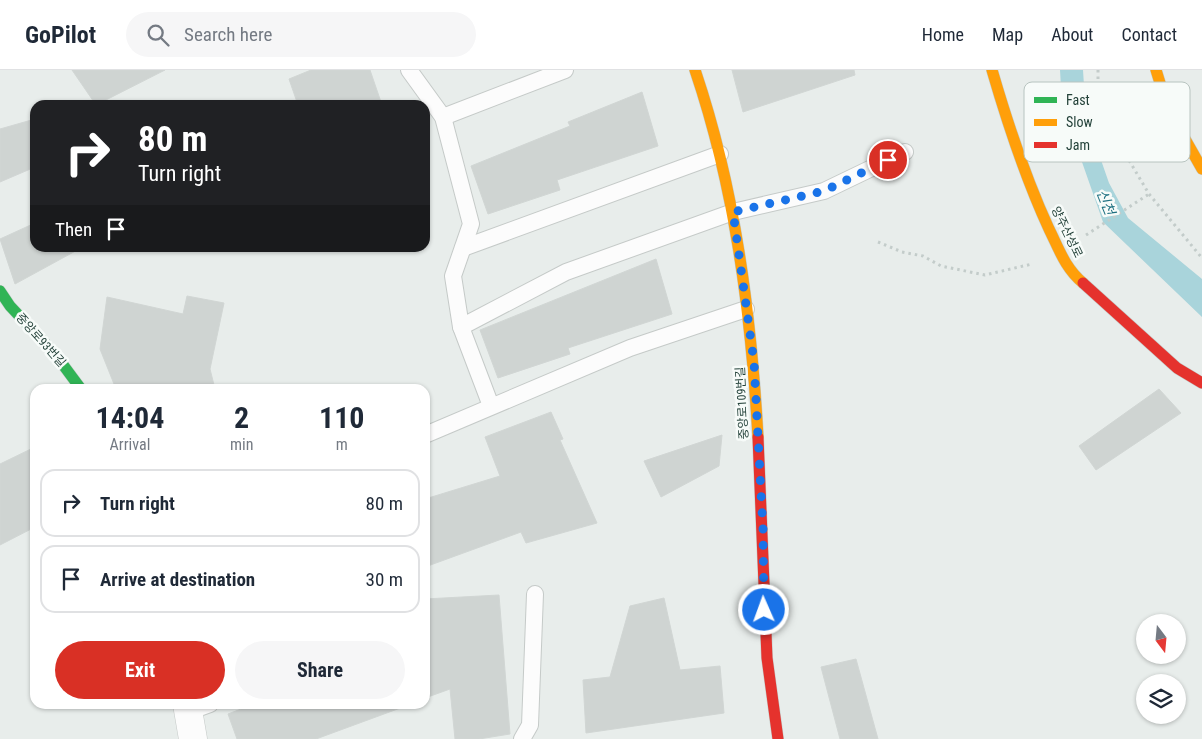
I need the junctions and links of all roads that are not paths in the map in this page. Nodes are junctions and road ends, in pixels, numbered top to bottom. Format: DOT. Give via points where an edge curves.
graph roads {
  1 [pos="409,70"];
  2 [pos="565,70"];
  3 [pos="695,70"];
  4 [pos="992,70"];
  5 [pos="443,117"];
  6 [pos="1190,150"];
  7 [pos="905,152"];
  8 [pos="720,154"];
  9 [pos="1202,169"];
  10 [pos="733,212"];
  11 [pos="463,248"];
  12 [pos="0,291"];
  13 [pos="746,309"];
  14 [pos="460,327"];
  15 [pos="1202,383"];
  16 [pos="78,384"];
  17 [pos="491,406"];
  18 [pos="430,432"];
  19 [pos="535,594"];
  20 [pos="195,709"];
  21 [pos="193,739"];
  22 [pos="522,739"];
  23 [pos="778,739"];
  1 -- 5 [label="lane"];
  2 -- 5 [label="lane"];
  3 -- 8 [label="street, 중앙로109번길"];
  4 -- 15 [label="street, 양주산성로" via="1032,192 1070,272 1178,368"];
  5 -- 11 [label="lane" via="471,224"];
  6 -- 9 [label="street"];
  7 -- 10 [label="lane" via="824,191"];
  8 -- 10 [label="street, 중앙로109번길"];
  8 -- 11 [label="lane"];
  10 -- 13 [label="street, 중앙로109번길"];
  10 -- 14 [label="lane" via="566,272"];
  11 -- 14 [label="lane" via="453,276"];
  12 -- 16 [label="street, 중앙로93번길"];
  13 -- 17 [label="lane" via="630,348"];
  13 -- 23 [label="street, 중앙로109번길" via="754,362 767,658"];
  14 -- 17 [label="lane"];
  17 -- 18 [label="lane"];
  19 -- 22 [label="lane" via="530,725"];
  20 -- 21 [label="street"];
}
